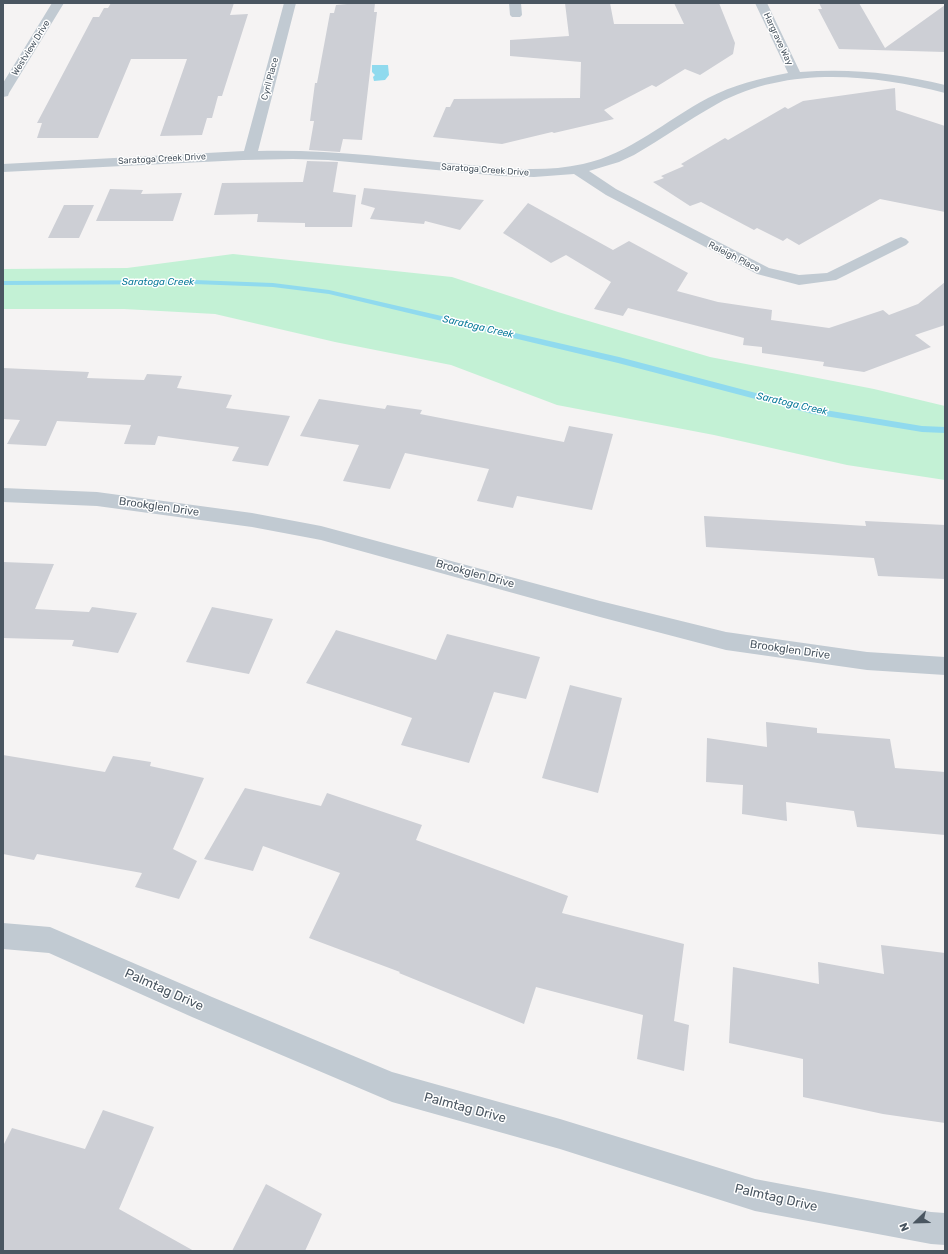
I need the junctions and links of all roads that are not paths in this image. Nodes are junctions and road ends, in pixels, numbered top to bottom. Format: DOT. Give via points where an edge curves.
graph roads {
  1 [pos="58,3"];
  2 [pos="290,3"];
  3 [pos="515,3"];
  4 [pos="761,3"];
  5 [pos="516,15"];
  6 [pos="796,76"];
  7 [pos="945,89"];
  8 [pos="3,93"];
  9 [pos="250,155"];
  10 [pos="3,168"];
  11 [pos="578,170"];
  12 [pos="901,242"];
  13 [pos="3,495"];
  14 [pos="945,666"];
  15 [pos="3,936"];
  16 [pos="945,1229"];
  1 -- 8 [label="street, Westview Drive"];
  2 -- 9 [label="street, Cyril Place"];
  3 -- 5 [label="street"];
  4 -- 6 [label="street, Hargrave Way"];
  6 -- 7 [label="street, Saratoga Creek Drive" via="872,74 917,81"];
  6 -- 11 [label="street, Saratoga Creek Drive" via="749,86 727,94 623,156"];
  9 -- 10 [label="street, Saratoga Creek Drive"];
  9 -- 11 [label="street, Saratoga Creek Drive" via="310,155 536,174"];
  11 -- 12 [label="street, Raleigh Place" via="611,192 763,271 799,280 830,277"];
  13 -- 14 [label="street, Brookglen Drive" via="97,499 267,523 322,533 726,641 867,661"];
  15 -- 16 [label="street, Palmtag Drive" via="50,940 392,1087 560,1134 755,1196"];
}
